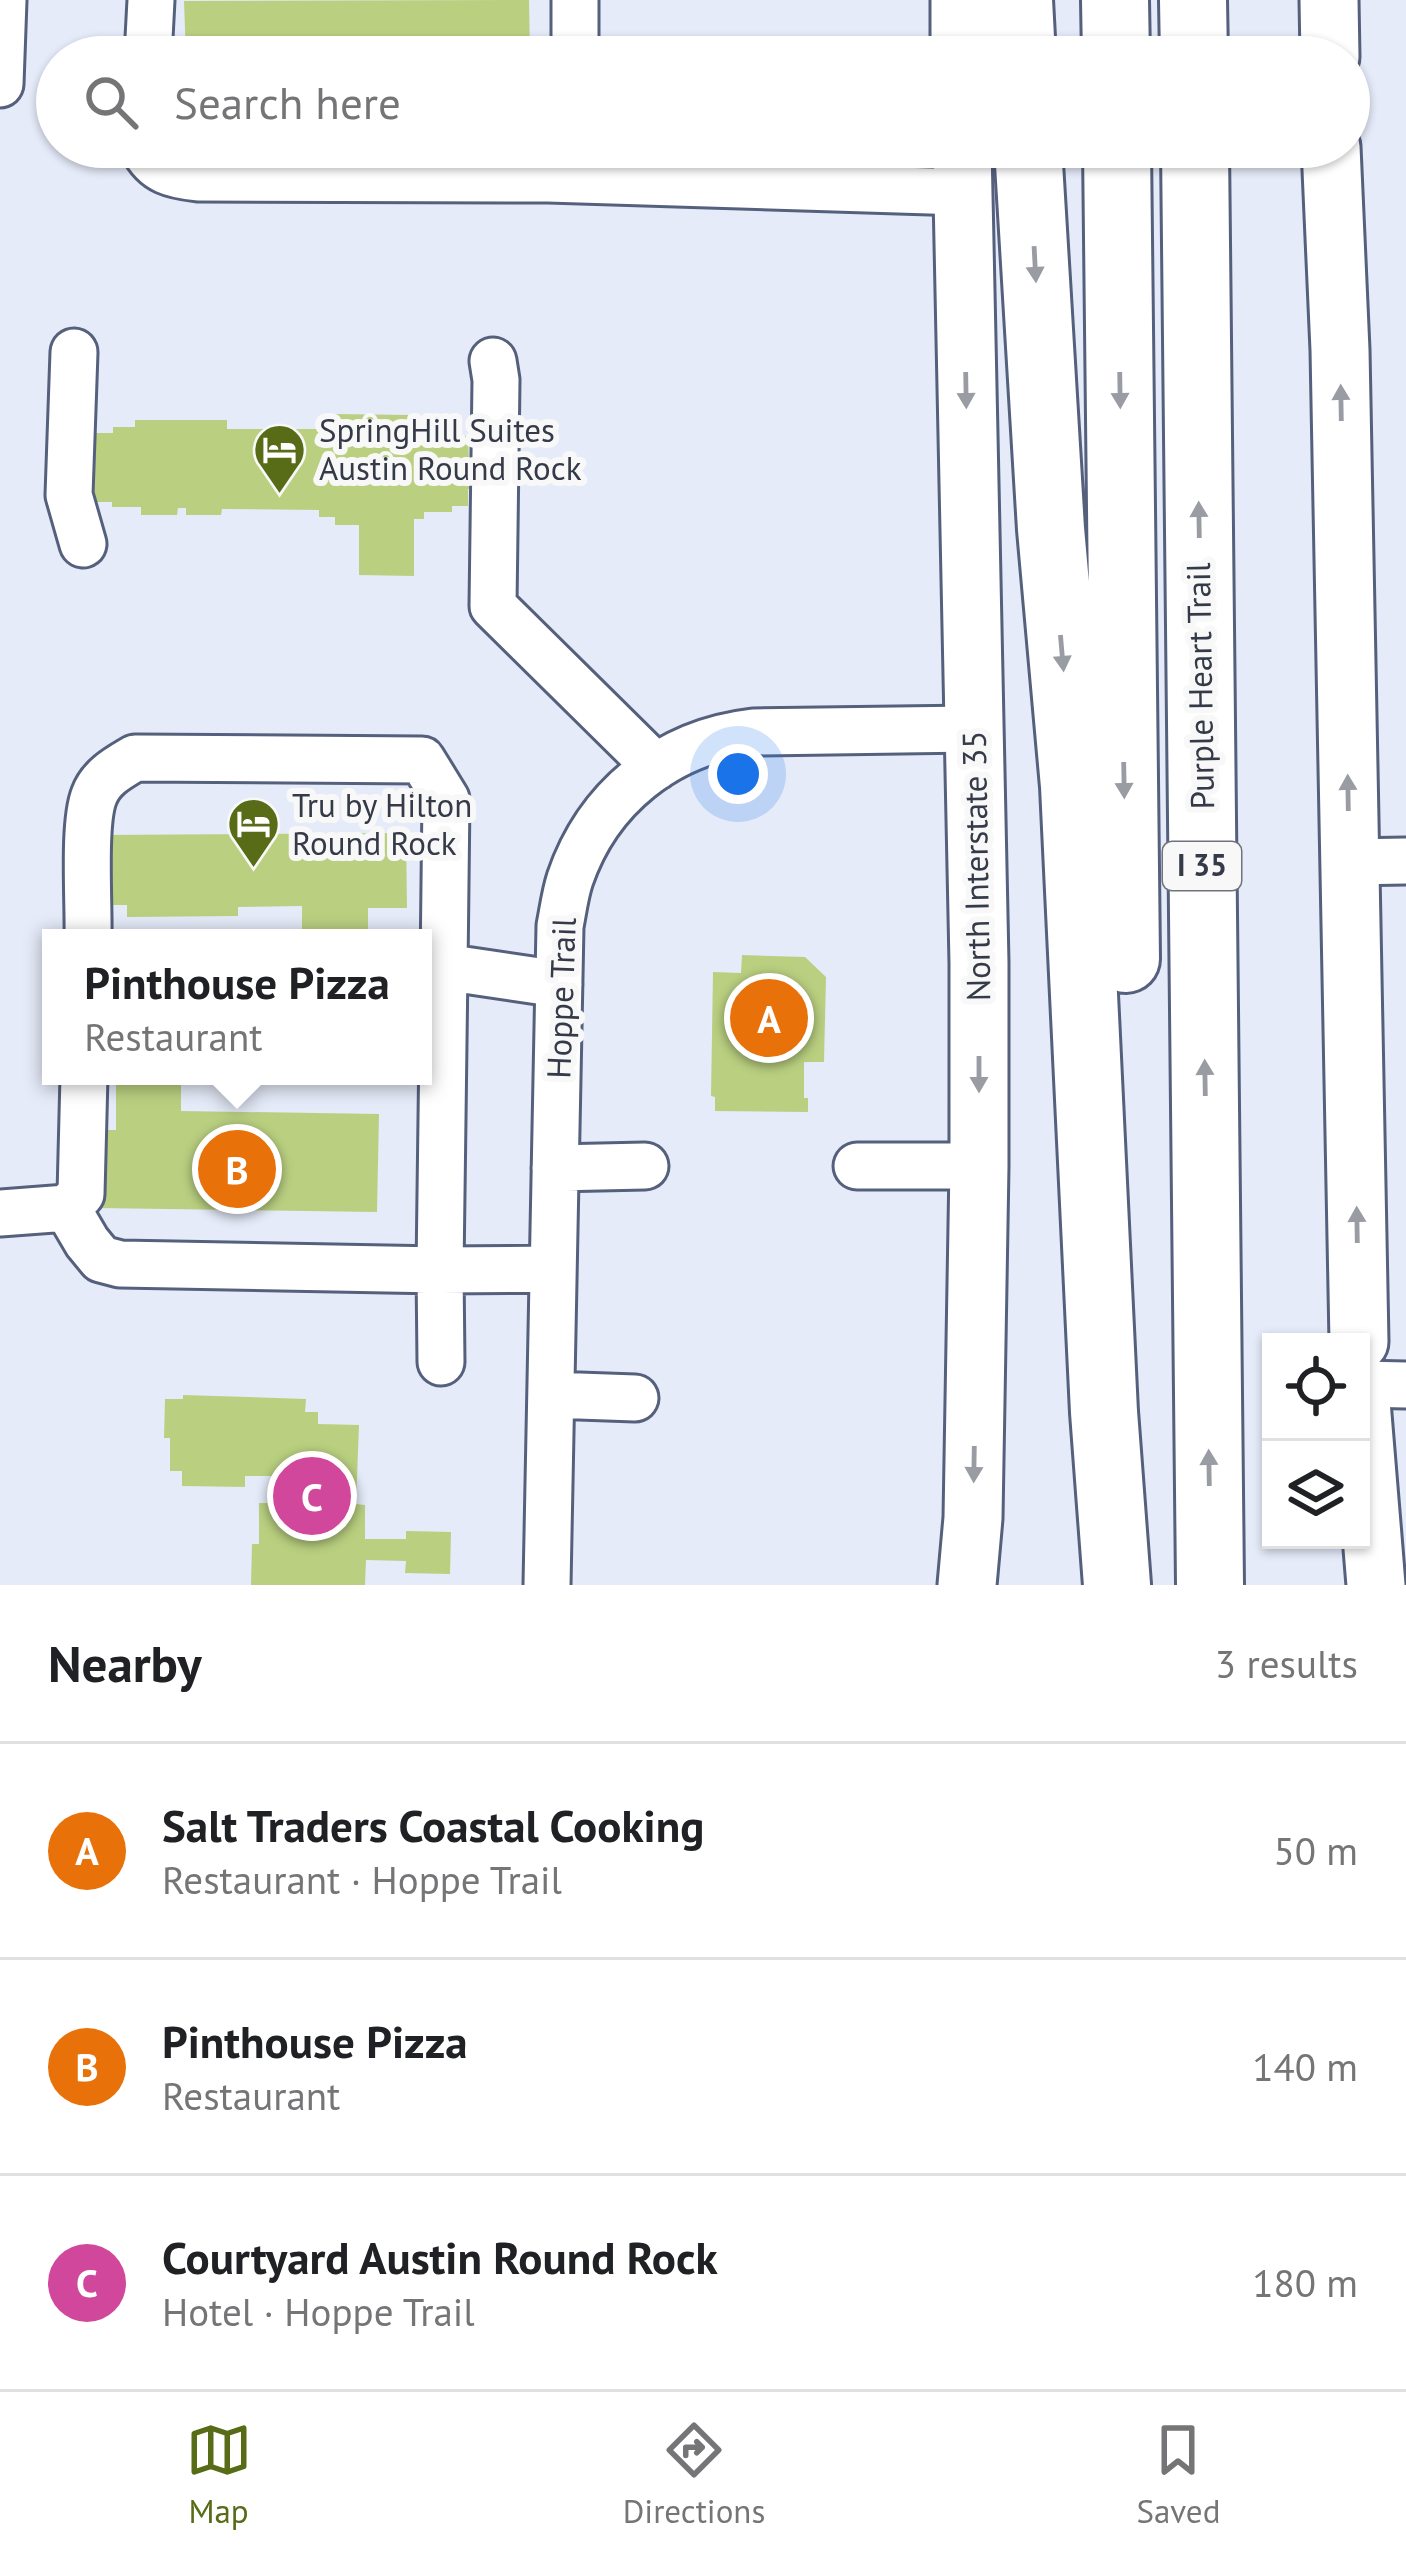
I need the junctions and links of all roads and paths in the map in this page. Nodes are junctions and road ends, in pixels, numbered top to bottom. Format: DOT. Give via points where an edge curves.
graph roads {
  1 [pos="3,0"];
  2 [pos="151,0"];
  3 [pos="575,0"];
  4 [pos="960,0"];
  5 [pos="1019,0"];
  6 [pos="1115,0"];
  7 [pos="1193,0"];
  8 [pos="1329,0"];
  9 [pos="149,36"];
  10 [pos="575,36"];
  11 [pos="961,36"];
  12 [pos="1021,36"];
  13 [pos="1116,36"];
  14 [pos="1193,36"];
  15 [pos="1330,36"];
  16 [pos="0,84"];
  17 [pos="158,168"];
  18 [pos="467,168"];
  19 [pos="884,168"];
  20 [pos="1029,168"];
  21 [pos="1117,168"];
  22 [pos="1195,168"];
  23 [pos="1332,168"];
  24 [pos="962,169"];
  25 [pos="74,352"];
  26 [pos="493,361"];
  27 [pos="83,544"];
  28 [pos="972,729"];
  29 [pos="656,767"];
  30 [pos="1406,861"];
  31 [pos="1349,862"];
  32 [pos="88,929"];
  33 [pos="433,968"];
  34 [pos="559,984"];
  35 [pos="433,1065"];
  36 [pos="84,1085"];
  37 [pos="645,1166"];
  38 [pos="857,1166"];
  39 [pos="980,1166"];
  40 [pos="555,1168"];
  41 [pos="67,1208"];
  42 [pos="0,1213"];
  43 [pos="554,1269"];
  44 [pos="440,1270"];
  45 [pos="1359,1333"];
  46 [pos="441,1362"];
  47 [pos="1370,1384"];
  48 [pos="1406,1385"];
  49 [pos="551,1395"];
  50 [pos="635,1398"];
  51 [pos="1364,1441"];
  52 [pos="547,1585"];
  53 [pos="967,1585"];
  54 [pos="1117,1585"];
  55 [pos="1131,1585"];
  56 [pos="1210,1585"];
  57 [pos="1376,1585"];
  1 -- 16 [label="street"];
  2 -- 9 [label="street"];
  3 -- 10 [label="street"];
  4 -- 11 [label="main road"];
  5 -- 12 [label="highway"];
  6 -- 13 [label="highway"];
  7 -- 14 [label="highway"];
  8 -- 15 [label="main road"];
  17 -- 18 [label="street" via="198,178"];
  19 -- 24 [label="street"];
  20 -- 54 [label="highway, one-way" via="1075,808"];
  21 -- 55 [label="highway, I 35, one-way"];
  56 -- 22 [label="highway, Purple Heart Trail / I 35, one-way"];
  31 -- 23 [label="main road, one-way"];
  24 -- 28 [label="main road, North Interstate 35, one-way"];
  25 -- 27 [label="street" via="69,496"];
  26 -- 29 [label="street" via="493,606"];
  28 -- 29 [label="street, Hoppe Trail" via="732,734"];
  28 -- 39 [label="main road, North Interstate 35, one-way"];
  29 -- 34 [label="street, Hoppe Trail" via="608,808 585,844 560,926"];
  30 -- 31 [label="street"];
  45 -- 31 [label="main road, one-way"];
  32 -- 33 [label="street" via="94,796 135,758 422,760 446,799"];
  33 -- 34 [label="street"];
  33 -- 35 [label="street"];
  34 -- 40 [label="street, Hoppe Trail"];
  35 -- 44 [label="street"];
  36 -- 41 [label="street" via="81,1194"];
  37 -- 40 [label="street"];
  38 -- 39 [label="street"];
  39 -- 53 [label="main road, North Interstate 35, one-way"];
  40 -- 43 [label="street, Hoppe Trail"];
  41 -- 42 [label="street"];
  41 -- 44 [label="street" via="101,1259 120,1264"];
  43 -- 44 [label="street"];
  43 -- 49 [label="street, Hoppe Trail"];
  44 -- 46 [label="street"];
  47 -- 48 [label="street"];
  49 -- 50 [label="street"];
  49 -- 52 [label="street, Hoppe Trail"];
  51 -- 57 [label="main road"];
}
